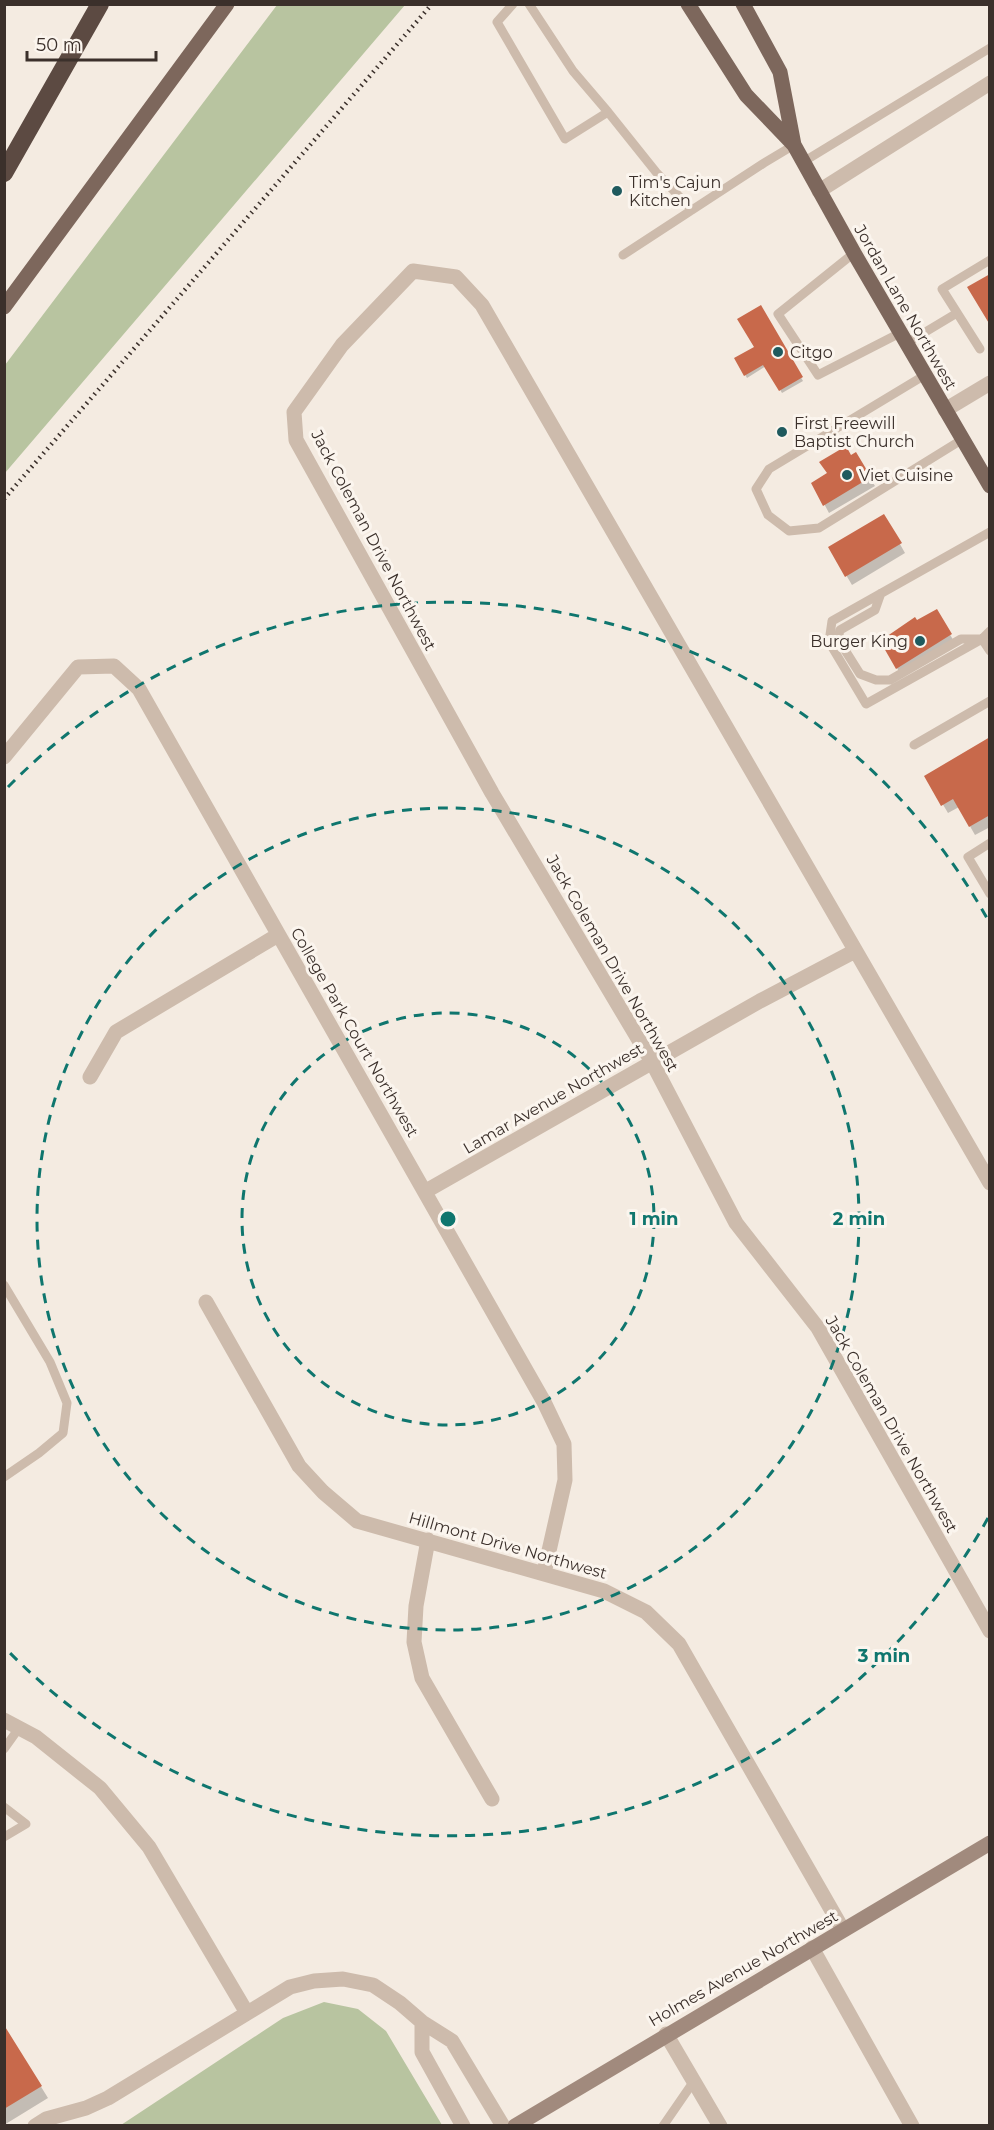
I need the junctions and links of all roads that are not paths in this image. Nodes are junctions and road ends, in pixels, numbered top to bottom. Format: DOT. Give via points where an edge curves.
graph roads {
  1 [pos="100,4"];
  2 [pos="227,4"];
  3 [pos="513,4"];
  4 [pos="529,4"];
  5 [pos="688,4"];
  6 [pos="743,4"];
  7 [pos="990,48"];
  8 [pos="990,83"];
  9 [pos="608,112"];
  10 [pos="794,146"];
  11 [pos="802,162"];
  12 [pos="4,173"];
  13 [pos="819,191"];
  14 [pos="692,210"];
  15 [pos="854,253"];
  16 [pos="623,255"];
  17 [pos="990,260"];
  18 [pos="4,307"];
  19 [pos="957,313"];
  20 [pos="904,338"];
  21 [pos="980,349"];
  22 [pos="925,375"];
  23 [pos="990,383"];
  24 [pos="945,410"];
  25 [pos="963,439"];
  26 [pos="987,477"];
  27 [pos="990,532"];
  28 [pos="881,593"];
  29 [pos="990,631"];
  30 [pos="982,639"];
  31 [pos="990,651"];
  32 [pos="990,701"];
  33 [pos="914,745"];
  34 [pos="4,758"];
  35 [pos="990,843"];
  36 [pos="990,894"];
  37 [pos="279,935"];
  38 [pos="855,951"];
  39 [pos="652,1062"];
  40 [pos="90,1077"];
  41 [pos="990,1183"];
  42 [pos="426,1191"];
  43 [pos="4,1285"];
  44 [pos="206,1302"];
  45 [pos="4,1477"];
  46 [pos="428,1540"];
  47 [pos="544,1573"];
  48 [pos="990,1631"];
  49 [pos="4,1720"];
  50 [pos="19,1728"];
  51 [pos="4,1749"];
  52 [pos="492,1800"];
  53 [pos="4,1807"];
  54 [pos="4,1837"];
  55 [pos="990,1843"];
  56 [pos="843,1930"];
  57 [pos="812,1948"];
  58 [pos="247,2013"];
  59 [pos="422,2022"];
  60 [pos="666,2034"];
  61 [pos="694,2081"];
  62 [pos="35,2126"];
  63 [pos="463,2126"];
  64 [pos="503,2126"];
  65 [pos="515,2126"];
  66 [pos="663,2126"];
  67 [pos="720,2126"];
  68 [pos="912,2126"];
  1 -- 12 [label="highway"];
  2 -- 18 [label="main road"];
  3 -- 9 [label="lane" via="497,22 565,139"];
  4 -- 9 [label="lane" via="573,71"];
  5 -- 10 [label="main road, Jordan Lane Northwest" via="746,95"];
  6 -- 10 [label="main road, Jordan Lane Northwest" via="780,72"];
  7 -- 11 [label="lane"];
  8 -- 13 [label="street"];
  9 -- 14 [label="lane"];
  10 -- 11 [label="main road, Jordan Lane Northwest"];
  10 -- 14 [label="lane"];
  11 -- 13 [label="main road, Jordan Lane Northwest"];
  13 -- 15 [label="main road, Jordan Lane Northwest"];
  14 -- 16 [label="lane"];
  15 -- 20 [label="main road, Jordan Lane Northwest"];
  15 -- 20 [label="lane" via="778,314 818,375"];
  17 -- 19 [label="lane" via="942,289"];
  19 -- 20 [label="lane"];
  19 -- 21 [label="lane"];
  20 -- 22 [label="main road, Jordan Lane Northwest"];
  22 -- 24 [label="main road, Jordan Lane Northwest"];
  22 -- 25 [label="lane" via="769,470 756,489 768,515 789,531 819,528"];
  23 -- 24 [label="street"];
  24 -- 25 [label="main road, Jordan Lane Northwest"];
  25 -- 26 [label="main road, Jordan Lane Northwest"];
  27 -- 28 [label="lane"];
  28 -- 30 [label="lane" via="875,610 840,630 838,639 860,674 890,680 961,639"];
  28 -- 30 [label="lane" via="832,621 829,642 866,704"];
  29 -- 30 [label="lane"];
  30 -- 31 [label="lane"];
  32 -- 33 [label="lane"];
  34 -- 37 [label="street, College Park Court Northwest" via="78,667 114,666 139,689"];
  35 -- 36 [label="lane" via="968,857"];
  37 -- 40 [label="street" via="116,1032"];
  37 -- 42 [label="street, College Park Court Northwest"];
  38 -- 39 [label="street, Lamar Avenue Northwest"];
  38 -- 39 [label="street, Jack Coleman Drive Northwest" via="482,305 456,277 413,271 342,345 294,412 296,440 492,793"];
  38 -- 41 [label="street, Jack Coleman Drive Northwest"];
  39 -- 42 [label="street, Lamar Avenue Northwest"];
  39 -- 48 [label="street, Jack Coleman Drive Northwest" via="736,1223 818,1328"];
  42 -- 47 [label="street, College Park Court Northwest" via="544,1401 564,1444 565,1480"];
  43 -- 45 [label="lane" via="50,1362 67,1403 63,1433"];
  44 -- 46 [label="street, Hillmont Drive Northwest" via="299,1466 323,1492 357,1521"];
  46 -- 47 [label="street, Hillmont Drive Northwest"];
  46 -- 52 [label="street" via="414,1642 422,1678"];
  47 -- 56 [label="street, Hillmont Drive Northwest" via="604,1591 646,1612 679,1644"];
  49 -- 50 [label="street"];
  50 -- 51 [label="lane"];
  50 -- 58 [label="street" via="100,1788 149,1847"];
  53 -- 54 [label="lane" via="26,1824"];
  55 -- 56 [label="main road, Holmes Avenue Northwest"];
  56 -- 57 [label="main road, Holmes Avenue Northwest"];
  57 -- 60 [label="main road, Holmes Avenue Northwest"];
  57 -- 68 [label="street"];
  58 -- 59 [label="street" via="290,1987 343,1979 373,1985"];
  58 -- 62 [label="street" via="108,2098"];
  59 -- 63 [label="street" via="422,2052"];
  59 -- 64 [label="street" via="452,2041"];
  60 -- 61 [label="street"];
  60 -- 65 [label="main road, Holmes Avenue Northwest"];
  61 -- 66 [label="lane"];
  61 -- 67 [label="street"];
}
